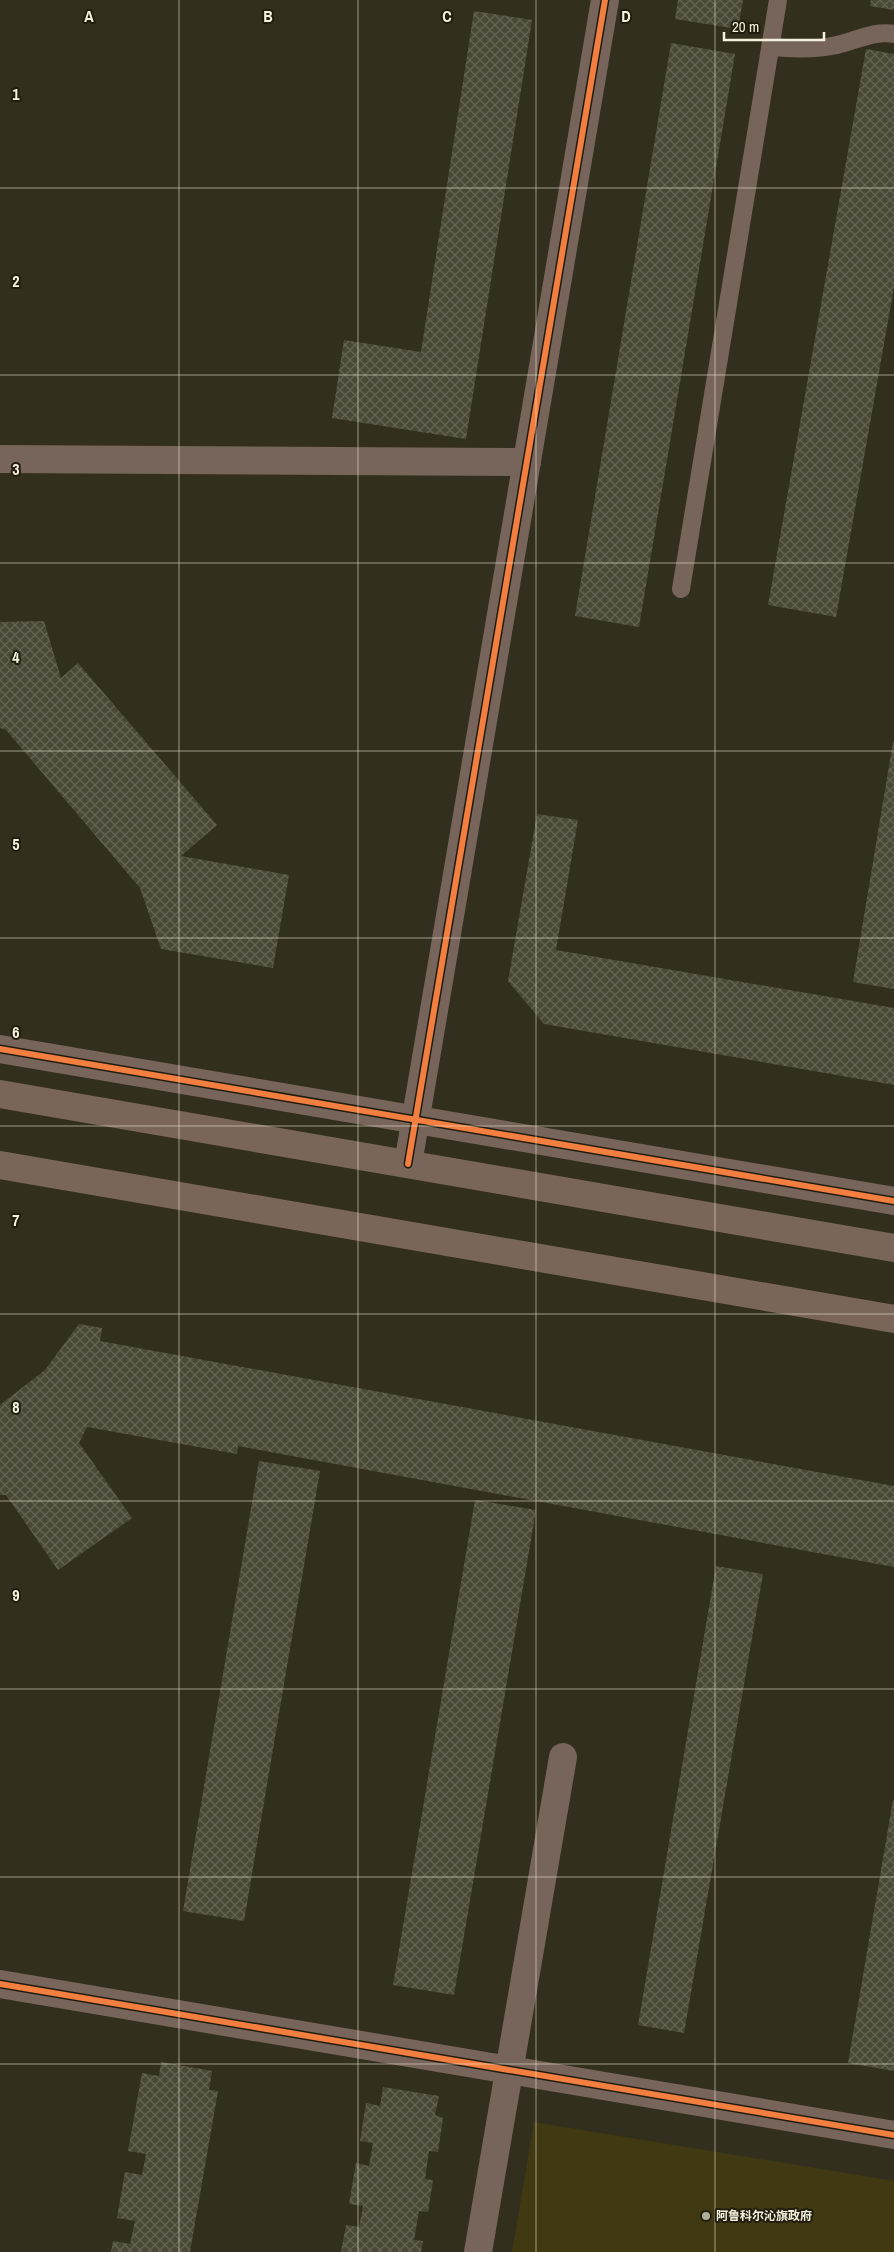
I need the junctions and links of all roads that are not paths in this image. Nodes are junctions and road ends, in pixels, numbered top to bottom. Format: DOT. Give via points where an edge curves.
graph roads {
  1 [pos="605,0"];
  2 [pos="778,0"];
  3 [pos="894,34"];
  4 [pos="771,47"];
  5 [pos="0,459"];
  6 [pos="527,462"];
  7 [pos="681,589"];
  8 [pos="0,1049"];
  9 [pos="0,1094"];
  10 [pos="416,1119"];
  11 [pos="408,1164"];
  12 [pos="0,1165"];
  13 [pos="894,1201"];
  14 [pos="894,1248"];
  15 [pos="894,1319"];
  16 [pos="563,1756"];
  17 [pos="0,1984"];
  18 [pos="509,2070"];
  19 [pos="894,2135"];
  20 [pos="478,2252"];
  1 -- 6 [label="street"];
  2 -- 4 [label="lane"];
  3 -- 4 [label="lane" via="884,32 835,45 796,50"];
  4 -- 7 [label="lane"];
  5 -- 6 [label="street"];
  6 -- 10 [label="street"];
  8 -- 10 [label="street"];
  9 -- 11 [label="main road"];
  10 -- 11 [label="street"];
  10 -- 13 [label="street"];
  11 -- 14 [label="main road"];
  12 -- 15 [label="main road"];
  16 -- 18 [label="street"];
  17 -- 18 [label="street"];
  18 -- 19 [label="street"];
  18 -- 20 [label="street"];
}
